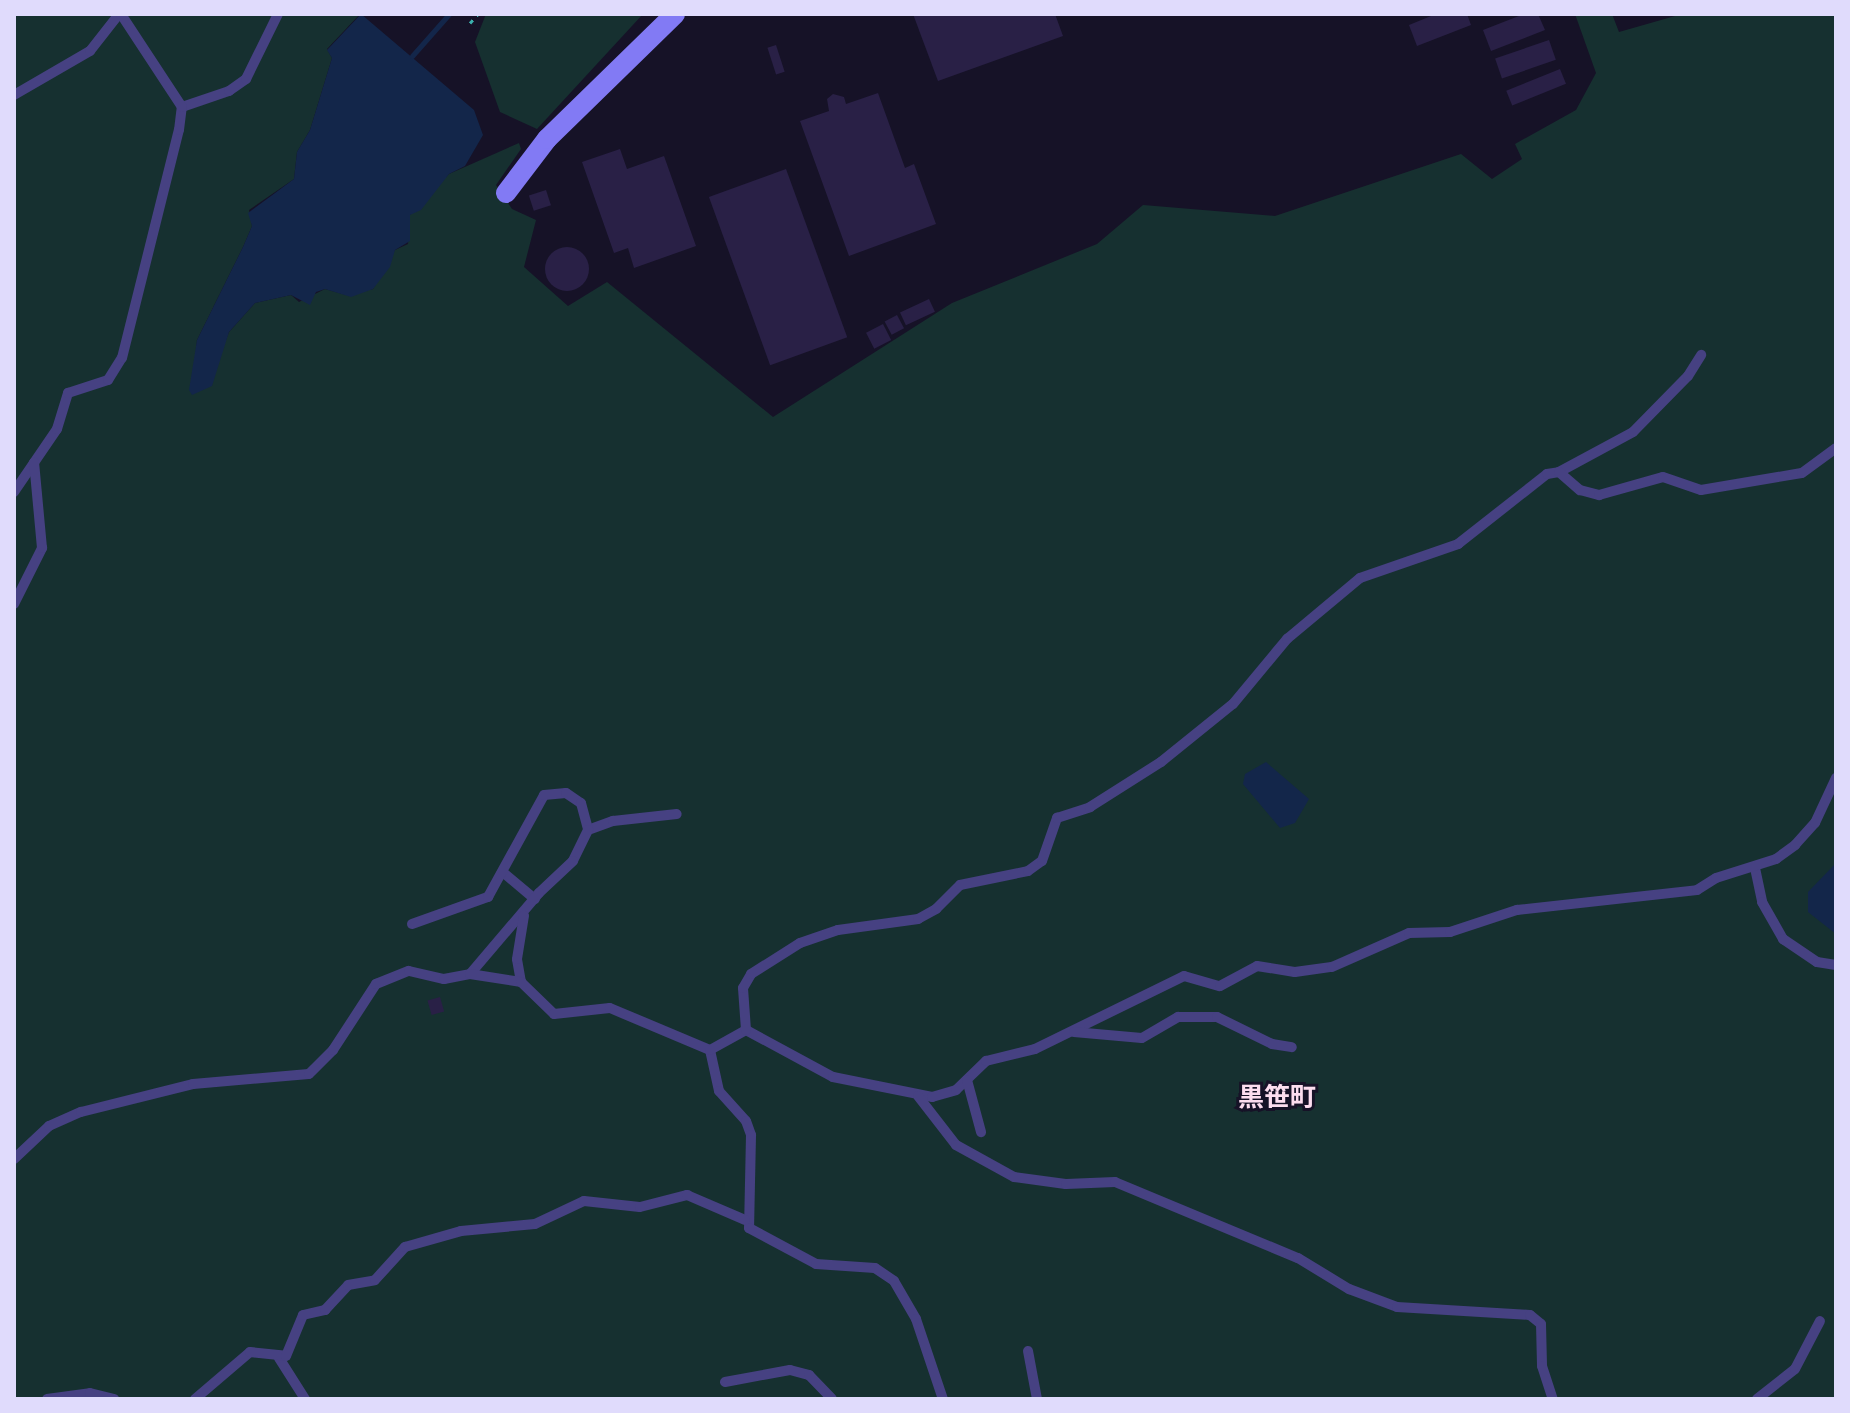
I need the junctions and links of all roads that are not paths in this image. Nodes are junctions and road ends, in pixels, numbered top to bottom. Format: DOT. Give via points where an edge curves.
graph roads {
  1 [pos="120,14"];
  2 [pos="278,14"];
  3 [pos="675,14"];
  4 [pos="14,95"];
  5 [pos="182,107"];
  6 [pos="506,193"];
  7 [pos="1701,355"];
  8 [pos="1836,448"];
  9 [pos="34,462"];
  10 [pos="1559,472"];
  11 [pos="14,492"];
  12 [pos="14,604"];
  13 [pos="1836,778"];
  14 [pos="677,814"];
  15 [pos="588,830"];
  16 [pos="1755,868"];
  17 [pos="505,874"];
  18 [pos="535,899"];
  19 [pos="525,914"];
  20 [pos="412,924"];
  21 [pos="1836,965"];
  22 [pos="470,974"];
  23 [pos="521,982"];
  24 [pos="746,1030"];
  25 [pos="1074,1032"];
  26 [pos="1292,1047"];
  27 [pos="710,1050"];
  28 [pos="967,1080"];
  29 [pos="918,1096"];
  30 [pos="981,1132"];
  31 [pos="14,1159"];
  32 [pos="745,1220"];
  33 [pos="1820,1321"];
  34 [pos="1028,1351"];
  35 [pos="279,1358"];
  36 [pos="725,1382"];
  37 [pos="47,1399"];
  38 [pos="114,1399"];
  39 [pos="195,1399"];
  40 [pos="305,1399"];
  41 [pos="832,1399"];
  42 [pos="943,1399"];
  43 [pos="1037,1399"];
  44 [pos="1553,1399"];
  45 [pos="1757,1399"];
  1 -- 4 [label="lane" via="90,51"];
  1 -- 5 [label="lane"];
  2 -- 5 [label="lane" via="246,79 229,91"];
  3 -- 6 [label="street" via="547,139"];
  5 -- 9 [label="lane" via="122,358 108,380 68,393 57,429"];
  7 -- 10 [label="lane" via="1688,376 1633,432"];
  8 -- 10 [label="lane" via="1802,473 1701,490 1663,477 1599,495 1580,490"];
  9 -- 11 [label="lane"];
  9 -- 12 [label="lane" via="42,548"];
  10 -- 24 [label="lane" via="1522,491 1458,544 1360,578 1287,639 1233,704 1161,762 1090,807 1057,818 1042,861 1028,871 960,885 918,919 838,930 800,943 751,974 743,988"];
  13 -- 16 [label="lane" via="1815,823 1795,845"];
  14 -- 15 [label="lane" via="613,821"];
  15 -- 17 [label="lane" via="581,803 566,793 544,795 534,807 524,839 511,852"];
  15 -- 18 [label="lane" via="573,861"];
  16 -- 21 [label="lane" via="1762,902 1783,939 1817,962"];
  16 -- 25 [label="lane" via="1716,878 1697,890 1517,910 1450,932 1409,933 1332,967 1295,972 1257,966 1220,986 1184,976"];
  17 -- 18 [label="lane"];
  17 -- 20 [label="lane" via="477,903"];
  18 -- 19 [label="lane"];
  19 -- 22 [label="lane"];
  19 -- 23 [label="lane" via="518,936"];
  22 -- 23 [label="lane"];
  22 -- 31 [label="lane" via="444,979 409,971 388,976 352,1014 333,1050 309,1074 193,1084 81,1112 49,1126"];
  23 -- 27 [label="lane" via="554,1014 610,1008"];
  24 -- 27 [label="lane"];
  24 -- 29 [label="lane" via="833,1077"];
  25 -- 26 [label="lane" via="1142,1038 1178,1017 1217,1017 1272,1044"];
  25 -- 28 [label="lane" via="986,1061"];
  27 -- 32 [label="lane" via="719,1091 746,1121 751,1135"];
  28 -- 29 [label="lane" via="956,1090"];
  28 -- 30 [label="lane"];
  29 -- 44 [label="lane" via="956,1145 1014,1177 1066,1184 1115,1182 1298,1258 1349,1289 1397,1307 1530,1315 1541,1324 1542,1366"];
  32 -- 35 [label="lane" via="687,1195 640,1207 584,1201 535,1224 461,1231 405,1247 375,1280 348,1285 325,1310 303,1315 291,1351"];
  32 -- 42 [label="lane" via="749,1228 816,1264 875,1268 894,1281 916,1319"];
  33 -- 45 [label="lane" via="1795,1369"];
  34 -- 43 [label="lane"];
  35 -- 39 [label="lane" via="250,1352"];
  35 -- 40 [label="lane"];
  36 -- 41 [label="lane" via="790,1370 809,1375"];
  37 -- 38 [label="lane" via="81,1393"];
}
